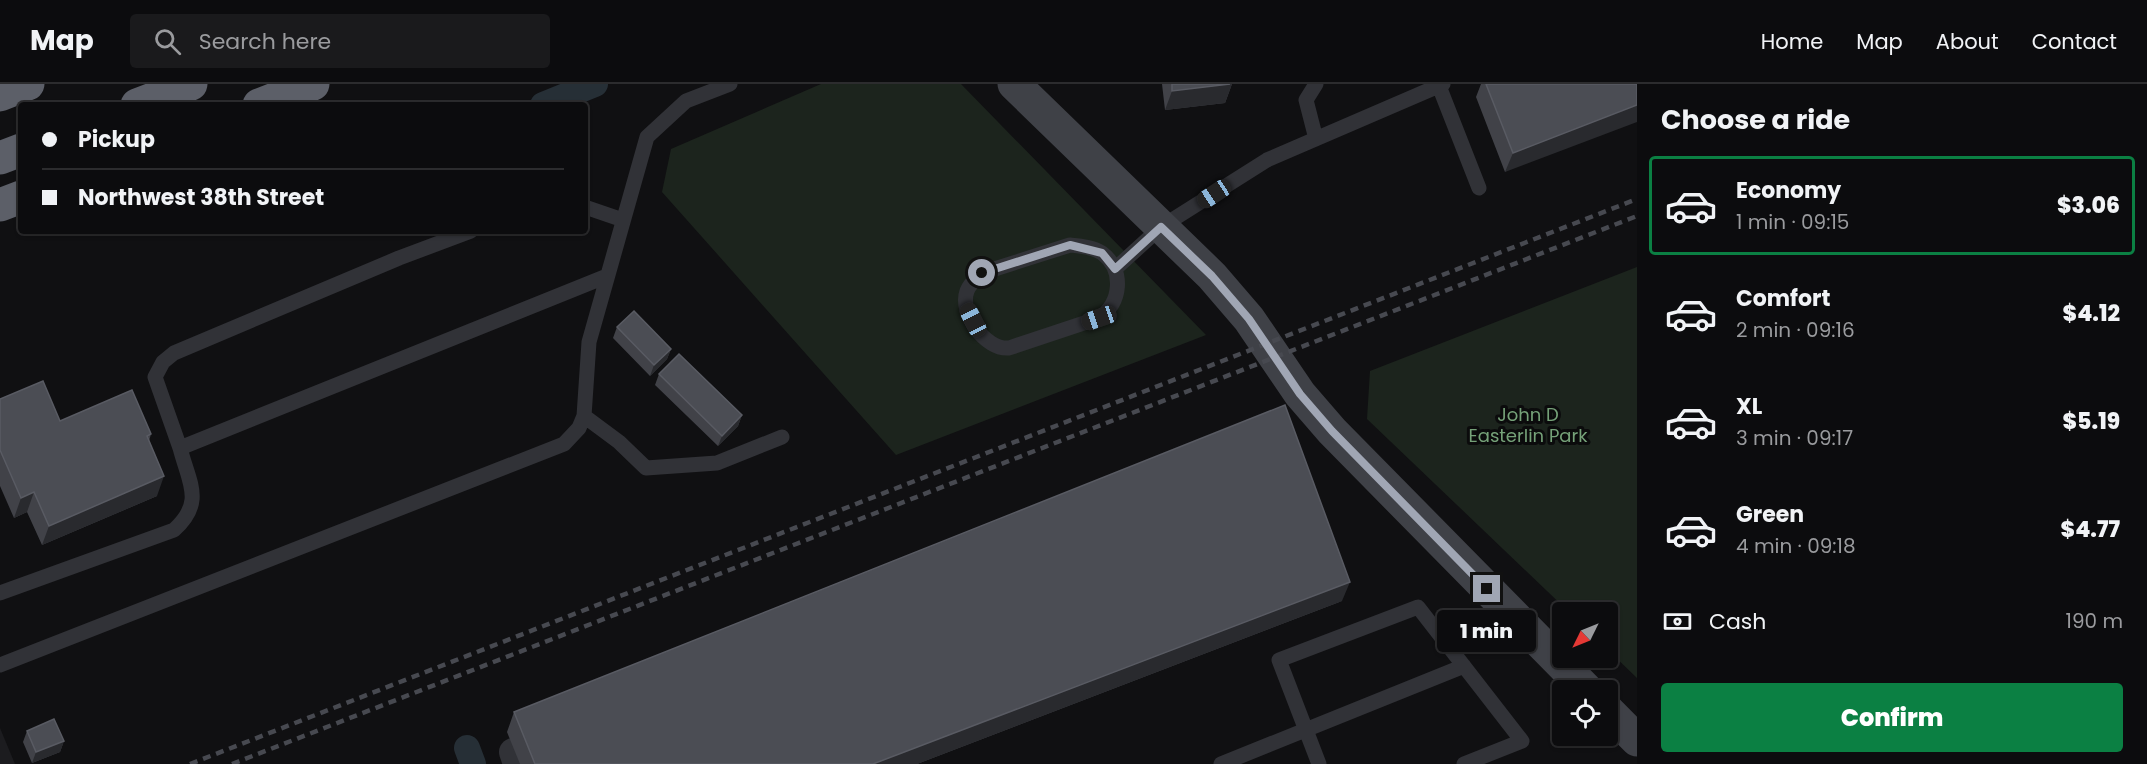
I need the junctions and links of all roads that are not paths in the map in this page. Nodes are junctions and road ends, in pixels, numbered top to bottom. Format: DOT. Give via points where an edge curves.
graph roads {
  1 [pos="28,84"];
  2 [pos="191,84"];
  3 [pos="313,84"];
  4 [pos="730,84"];
  5 [pos="1014,84"];
  6 [pos="1316,84"];
  7 [pos="1441,85"];
  8 [pos="0,95"];
  9 [pos="145,102"];
  10 [pos="267,102"];
  11 [pos="1316,139"];
  12 [pos="18,151"];
  13 [pos="0,158"];
  14 [pos="1479,188"];
  15 [pos="18,198"];
  16 [pos="0,206"];
  17 [pos="588,208"];
  18 [pos="623,220"];
  19 [pos="1161,227"];
  20 [pos="463,234"];
  21 [pos="1115,269"];
  22 [pos="607,276"];
  23 [pos="584,416"];
  24 [pos="782,437"];
  25 [pos="180,448"];
  26 [pos="0,593"];
  27 [pos="0,665"];
  28 [pos="1464,666"];
  29 [pos="1577,680"];
  30 [pos="1618,721"];
  31 [pos="1306,730"];
  32 [pos="1637,740"];
  33 [pos="1221,764"];
  34 [pos="1319,764"];
  35 [pos="1464,764"];
  1 -- 8 [label="highway"];
  2 -- 9 [label="highway"];
  3 -- 10 [label="highway"];
  4 -- 18 [label="lane" via="686,101 647,137"];
  5 -- 19 [label="street"];
  6 -- 11 [label="lane" via="1306,99"];
  7 -- 11 [label="lane"];
  7 -- 14 [label="lane"];
  11 -- 19 [label="lane" via="1267,160"];
  12 -- 13 [label="highway"];
  15 -- 16 [label="highway"];
  17 -- 18 [label="lane"];
  18 -- 22 [label="lane"];
  19 -- 21 [label="lane"];
  19 -- 29 [label="street" via="1249,319 1300,394 1332,431"];
  20 -- 25 [label="lane" via="174,353 163,362 155,377"];
  21 -- 21 [label="lane" via="1118,284 1108,311 1099,318 1009,348 1000,349 981,336 965,305 967,291 982,273 1070,245 1102,253"];
  22 -- 23 [label="lane" via="589,342"];
  22 -- 25 [label="lane"];
  23 -- 24 [label="lane" via="620,442 646,468 717,463"];
  23 -- 27 [label="lane" via="564,444"];
  25 -- 26 [label="lane" via="193,501 187,518 174,530"];
  28 -- 31 [label="lane"];
  28 -- 31 [label="lane" via="1418,607 1279,660"];
  28 -- 35 [label="lane" via="1522,741"];
  30 -- 32 [label="street"];
  31 -- 33 [label="lane"];
  31 -- 34 [label="lane"];
}
